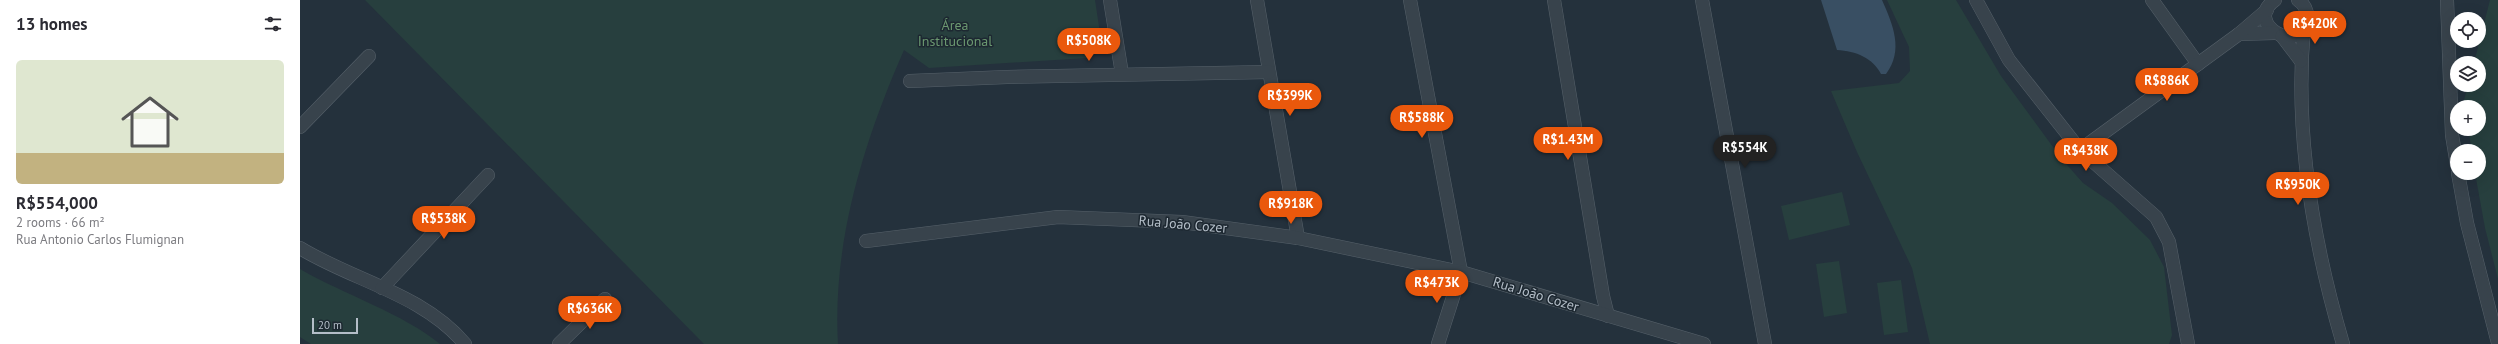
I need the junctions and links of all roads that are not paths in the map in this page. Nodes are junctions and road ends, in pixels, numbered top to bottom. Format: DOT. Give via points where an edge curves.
graph roads {
  1 [pos="1110,0"];
  2 [pos="1257,0"];
  3 [pos="1410,0"];
  4 [pos="1554,0"];
  5 [pos="1702,0"];
  6 [pos="1976,0"];
  7 [pos="2152,0"];
  8 [pos="2447,0"];
  9 [pos="2304,3"];
  10 [pos="2271,5"];
  11 [pos="2304,27"];
  12 [pos="2239,34"];
  13 [pos="2278,35"];
  14 [pos="369,56"];
  15 [pos="2300,61"];
  16 [pos="2198,64"];
  17 [pos="1269,72"];
  18 [pos="1122,74"];
  19 [pos="910,81"];
  20 [pos="300,127"];
  21 [pos="2454,144"];
  22 [pos="2080,150"];
  23 [pos="488,175"];
  24 [pos="2459,180"];
  25 [pos="1298,238"];
  26 [pos="866,241"];
  27 [pos="300,248"];
  28 [pos="1461,272"];
  29 [pos="382,288"];
  30 [pos="605,299"];
  31 [pos="1608,316"];
  32 [pos="2498,342"];
  33 [pos="465,344"];
  34 [pos="559,344"];
  35 [pos="1438,344"];
  36 [pos="1704,344"];
  37 [pos="1765,344"];
  38 [pos="2188,344"];
  39 [pos="2344,344"];
  1 -- 18 [label="street"];
  2 -- 17 [label="street"];
  3 -- 28 [label="street"];
  4 -- 31 [label="street" via="1602,296"];
  5 -- 37 [label="street"];
  6 -- 22 [label="street" via="2009,60"];
  7 -- 16 [label="street"];
  8 -- 21 [label="street"];
  9 -- 11 [label="street"];
  10 -- 12 [label="street"];
  10 -- 13 [label="street" via="2266,18 2268,27"];
  11 -- 13 [label="street" via="2299,33 2291,36"];
  11 -- 15 [label="street"];
  12 -- 13 [label="street"];
  12 -- 16 [label="street"];
  13 -- 15 [label="street"];
  14 -- 20 [label="street"];
  15 -- 39 [label="street" via="2301,117 2311,204 2324,269"];
  16 -- 22 [label="street"];
  17 -- 18 [label="street"];
  17 -- 25 [label="street"];
  18 -- 19 [label="street"];
  22 -- 38 [label="street" via="2156,217 2169,242"];
  23 -- 29 [label="street"];
  24 -- 32 [label="street" via="2467,223"];
  25 -- 26 [label="street, Rua João Cozer" via="1182,222 1058,217"];
  25 -- 28 [label="street, Rua João Cozer"];
  27 -- 29 [label="street" via="327,264"];
  28 -- 31 [label="street, Rua João Cozer"];
  28 -- 35 [label="street"];
  29 -- 33 [label="street" via="427,310 452,328"];
  30 -- 34 [label="street"];
  31 -- 36 [label="street, Rua João Cozer"];
}
